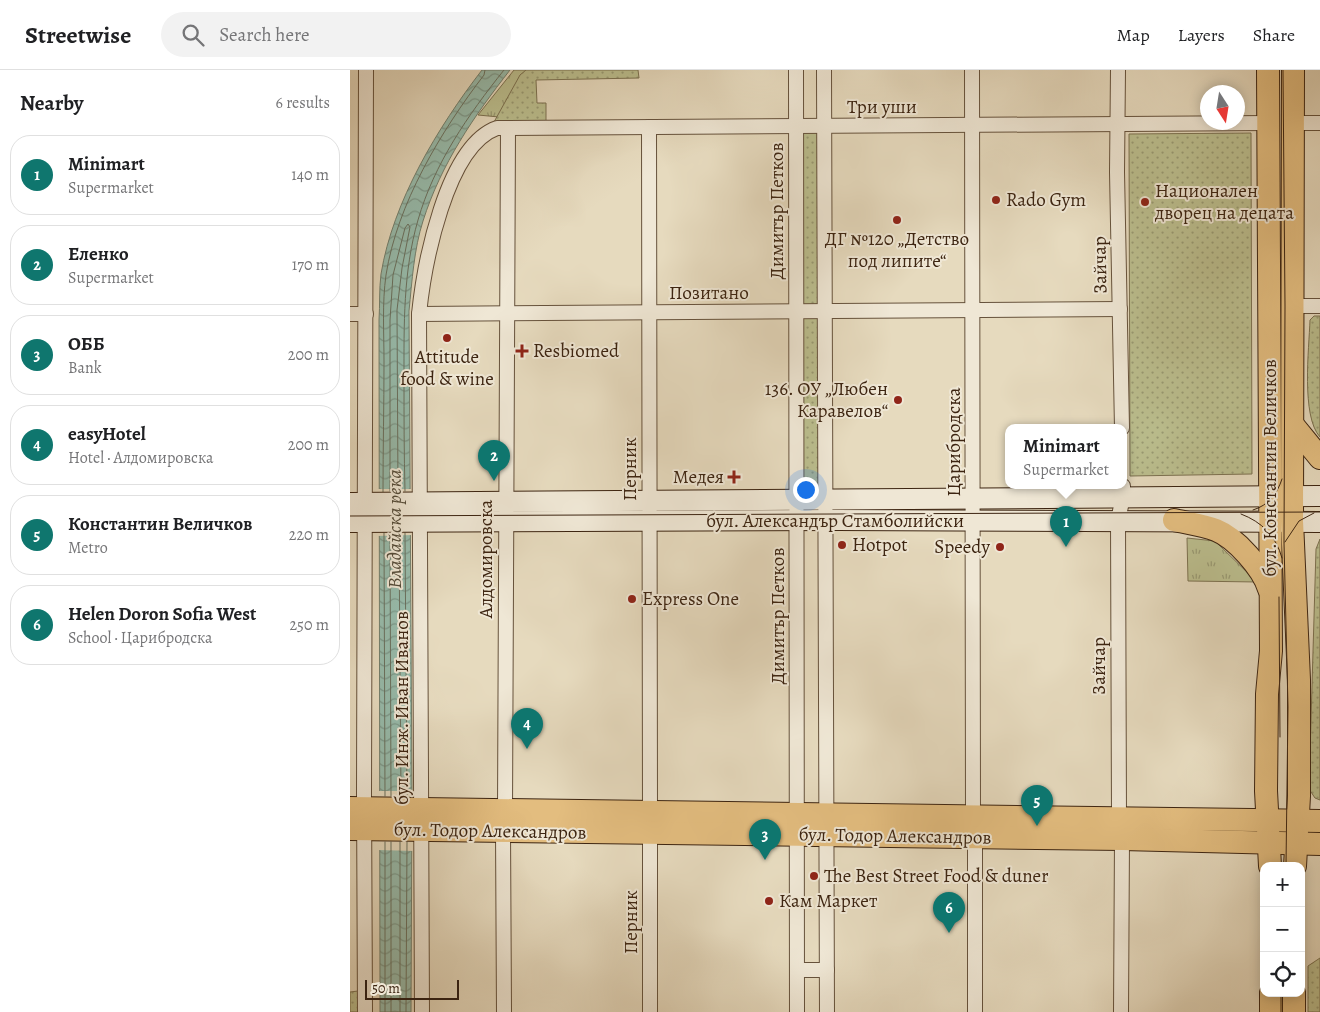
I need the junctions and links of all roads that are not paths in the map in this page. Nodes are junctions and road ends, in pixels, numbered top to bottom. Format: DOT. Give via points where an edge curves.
graph roads {
  1 [pos="366,70"];
  2 [pos="796,70"];
  3 [pos="824,70"];
  4 [pos="972,70"];
  5 [pos="1118,70"];
  6 [pos="1268,70"];
  7 [pos="1292,70"];
  8 [pos="1268,123"];
  9 [pos="1293,123"];
  10 [pos="1320,123"];
  11 [pos="1117,125"];
  12 [pos="795,126"];
  13 [pos="823,126"];
  14 [pos="972,126"];
  15 [pos="648,127"];
  16 [pos="503,128"];
  17 [pos="1293,306"];
  18 [pos="1320,306"];
  19 [pos="1120,309"];
  20 [pos="972,310"];
  21 [pos="796,311"];
  22 [pos="824,311"];
  23 [pos="649,312"];
  24 [pos="507,313"];
  25 [pos="350,314"];
  26 [pos="366,314"];
  27 [pos="419,314"];
  28 [pos="1122,424"];
  29 [pos="1292,425"];
  30 [pos="1320,458"];
  31 [pos="1123,491"];
  32 [pos="1270,496"];
  33 [pos="1292,496"];
  34 [pos="1320,496"];
  35 [pos="973,498"];
  36 [pos="825,499"];
  37 [pos="649,500"];
  38 [pos="796,500"];
  39 [pos="505,501"];
  40 [pos="362,502"];
  41 [pos="418,502"];
  42 [pos="825,520"];
  43 [pos="974,520"];
  44 [pos="1118,520"];
  45 [pos="1174,520"];
  46 [pos="1270,520"];
  47 [pos="505,521"];
  48 [pos="649,521"];
  49 [pos="796,521"];
  50 [pos="1292,521"];
  51 [pos="362,522"];
  52 [pos="418,522"];
  53 [pos="1320,522"];
  54 [pos="1270,592"];
  55 [pos="1119,817"];
  56 [pos="362,819"];
  57 [pos="420,819"];
  58 [pos="504,820"];
  59 [pos="1268,820"];
  60 [pos="1298,820"];
  61 [pos="1320,821"];
  62 [pos="650,822"];
  63 [pos="797,824"];
  64 [pos="826,824"];
  65 [pos="974,826"];
  66 [pos="1122,839"];
  67 [pos="1269,842"];
  68 [pos="1296,843"];
  69 [pos="1320,844"];
  70 [pos="1270,862"];
  71 [pos="1295,862"];
  72 [pos="797,970"];
  73 [pos="827,970"];
  74 [pos="1271,997"];
  75 [pos="1294,997"];
  76 [pos="365,1012"];
  77 [pos="422,1012"];
  78 [pos="504,1012"];
  79 [pos="650,1012"];
  80 [pos="797,1012"];
  81 [pos="827,1012"];
  82 [pos="975,1012"];
  83 [pos="1121,1012"];
  84 [pos="1271,1012"];
  85 [pos="1294,1012"];
  1 -- 26 [label="street, бул. Инж. Иван Иванов"];
  2 -- 12 [label="street, Димитър Петков"];
  3 -- 13 [label="street"];
  4 -- 14 [label="street, Царибродска"];
  5 -- 11 [label="street, Зайчар"];
  6 -- 8 [label="main road, бул. Константин Величков"];
  7 -- 9 [label="main road, бул. Константин Величков"];
  8 -- 11 [label="street, Три уши"];
  8 -- 32 [label="main road, бул. Константин Величков"];
  9 -- 10 [label="street"];
  9 -- 17 [label="main road, бул. Константин Величков"];
  11 -- 14 [label="street, Три уши"];
  11 -- 19 [label="street, Зайчар"];
  12 -- 13 [label="street, Три уши"];
  12 -- 15 [label="street, Три уши"];
  12 -- 21 [label="street, Димитър Петков"];
  13 -- 14 [label="street, Три уши"];
  13 -- 22 [label="street"];
  14 -- 20 [label="street, Царибродска"];
  15 -- 16 [label="street, Три уши"];
  15 -- 23 [label="street, Перник"];
  16 -- 24 [label="street, Алдомировска"];
  16 -- 27 [label="street, бул. Инж. Иван Иванов" via="486,132 478,139 450,187 432,239"];
  17 -- 18 [label="street"];
  17 -- 29 [label="main road, бул. Константин Величков"];
  19 -- 20 [label="street, Позитано"];
  19 -- 28 [label="street, Зайчар"];
  20 -- 22 [label="street, Позитано"];
  20 -- 35 [label="street, Царибродска"];
  21 -- 22 [label="street, Позитано"];
  21 -- 23 [label="street, Позитано"];
  21 -- 38 [label="street, Димитър Петков"];
  22 -- 36 [label="street"];
  23 -- 24 [label="street, Позитано"];
  23 -- 37 [label="street, Перник"];
  24 -- 27 [label="street, Позитано"];
  24 -- 39 [label="street, Алдомировска"];
  25 -- 26 [label="street"];
  26 -- 40 [label="street, бул. Инж. Иван Иванов"];
  27 -- 41 [label="street, бул. Инж. Иван Иванов"];
  29 -- 30 [label="main road"];
  29 -- 33 [label="main road, бул. Константин Величков"];
  31 -- 32 [label="main road, бул. Александър Стамболийски"];
  31 -- 35 [label="main road, бул. Александър Стамболийски"];
  31 -- 44 [label="street, Зайчар"];
  32 -- 33 [label="main road, бул. Александър Стамболийски"];
  32 -- 46 [label="main road, бул. Константин Величков"];
  33 -- 34 [label="main road, бул. Александър Стамболийски"];
  33 -- 50 [label="main road, бул. Константин Величков"];
  35 -- 36 [label="main road, бул. Александър Стамболийски"];
  35 -- 43 [label="street, Царибродска"];
  36 -- 38 [label="main road, бул. Александър Стамболийски"];
  36 -- 42 [label="street"];
  37 -- 38 [label="main road, бул. Александър Стамболийски"];
  37 -- 39 [label="main road, бул. Александър Стамболийски"];
  37 -- 48 [label="street, Перник"];
  38 -- 49 [label="street, Димитър Петков"];
  39 -- 41 [label="main road, бул. Александър Стамболийски"];
  39 -- 47 [label="street, Алдомировска"];
  40 -- 41 [label="main road, бул. Александър Стамболийски"];
  40 -- 51 [label="street, бул. Инж. Иван Иванов"];
  41 -- 52 [label="street, бул. Инж. Иван Иванов"];
  42 -- 43 [label="main road, бул. Александър Стамболийски"];
  42 -- 49 [label="main road, бул. Александър Стамболийски"];
  42 -- 64 [label="street"];
  43 -- 44 [label="main road, бул. Александър Стамболийски"];
  43 -- 65 [label="street, Царибродска"];
  44 -- 45 [label="main road, бул. Александър Стамболийски"];
  44 -- 55 [label="street, Зайчар"];
  45 -- 46 [label="main road, бул. Александър Стамболийски"];
  45 -- 54 [label="main road" via="1216,530 1227,537 1253,560"];
  46 -- 50 [label="main road, бул. Александър Стамболийски"];
  46 -- 54 [label="main road, бул. Константин Величков"];
  47 -- 48 [label="main road, бул. Александър Стамболийски"];
  47 -- 52 [label="main road, бул. Александър Стамболийски"];
  47 -- 58 [label="street, Алдомировска"];
  48 -- 49 [label="main road, бул. Александър Стамболийски"];
  48 -- 62 [label="street, Перник"];
  49 -- 63 [label="street, Димитър Петков"];
  50 -- 53 [label="main road, бул. Александър Стамболийски"];
  50 -- 60 [label="main road, бул. Константин Величков" via="1299,680"];
  51 -- 52 [label="main road, бул. Александър Стамболийски"];
  51 -- 56 [label="street, бул. Инж. Иван Иванов"];
  52 -- 57 [label="street, бул. Инж. Иван Иванов"];
  54 -- 59 [label="main road, бул. Константин Величков"];
  55 -- 59 [label="main road, бул. Тодор Александров"];
  55 -- 65 [label="main road, бул. Тодор Александров"];
  56 -- 57 [label="main road, бул. Тодор Александров"];
  56 -- 76 [label="street, бул. Инж. Иван Иванов"];
  57 -- 58 [label="main road, бул. Тодор Александров"];
  57 -- 77 [label="street, бул. Инж. Иван Иванов"];
  58 -- 62 [label="main road, бул. Тодор Александров"];
  58 -- 78 [label="street, Алдомировска"];
  59 -- 60 [label="main road, бул. Тодор Александров"];
  59 -- 67 [label="main road, бул. Константин Величков"];
  60 -- 61 [label="main road, бул. Тодор Александров"];
  60 -- 68 [label="main road, бул. Константин Величков"];
  62 -- 63 [label="main road, бул. Тодор Александров"];
  62 -- 79 [label="street, Перник"];
  63 -- 64 [label="main road, бул. Тодор Александров"];
  63 -- 72 [label="street, Димитър Петков"];
  64 -- 65 [label="main road, бул. Тодор Александров"];
  64 -- 73 [label="street"];
  65 -- 66 [label="main road, бул. Тодор Александров"];
  65 -- 82 [label="street, Царибродска"];
  66 -- 67 [label="main road, бул. Тодор Александров"];
  66 -- 83 [label="street"];
  67 -- 68 [label="main road, бул. Тодор Александров"];
  67 -- 70 [label="main road, бул. Константин Величков"];
  68 -- 69 [label="main road, бул. Тодор Александров"];
  68 -- 71 [label="main road, бул. Константин Величков"];
  72 -- 73 [label="street"];
  72 -- 80 [label="street, Димитър Петков"];
  73 -- 81 [label="street"];
  74 -- 84 [label="main road"];
  75 -- 85 [label="main road"];
}
